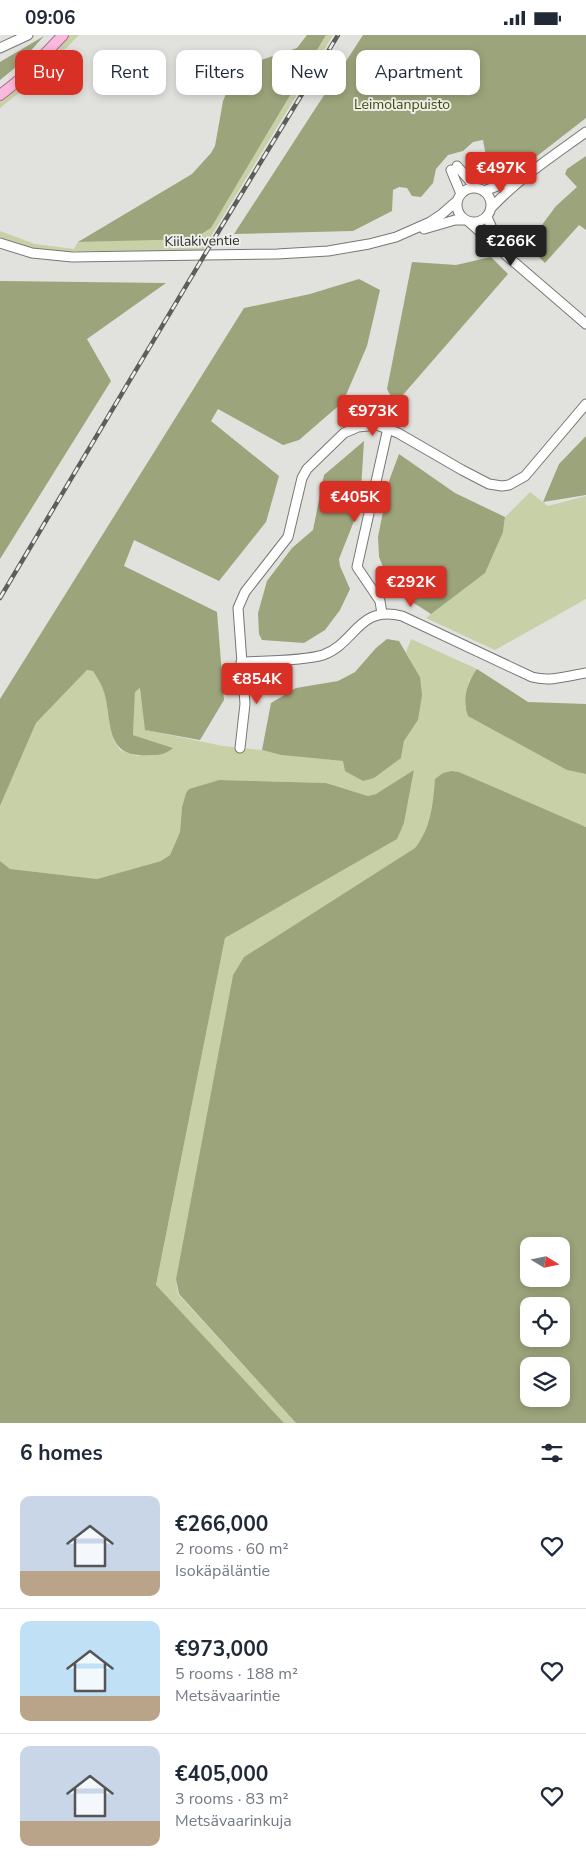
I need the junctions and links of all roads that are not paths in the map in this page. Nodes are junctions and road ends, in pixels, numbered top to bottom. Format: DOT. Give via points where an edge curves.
graph roads {
  1 [pos="28,35"];
  2 [pos="63,35"];
  3 [pos="0,48"];
  4 [pos="0,95"];
  5 [pos="586,132"];
  6 [pos="527,174"];
  7 [pos="480,190"];
  8 [pos="459,197"];
  9 [pos="489,213"];
  10 [pos="466,221"];
  11 [pos="405,234"];
  12 [pos="0,243"];
  13 [pos="507,256"];
  14 [pos="586,324"];
  15 [pos="586,403"];
  16 [pos="388,428"];
  17 [pos="382,614"];
  18 [pos="241,662"];
  19 [pos="586,673"];
  20 [pos="240,748"];
  1 -- 3 [label="street"];
  2 -- 4 [label="main road" via="23,77"];
  5 -- 6 [label="street"];
  6 -- 7 [label="street"];
  6 -- 9 [label="street"];
  7 -- 8 [label="street" via="467,189"];
  7 -- 8 [label="street" via="454,168"];
  7 -- 9 [label="street" via="490,199"];
  8 -- 10 [label="street" via="458,213"];
  8 -- 11 [label="street, Kiilakiventie" via="442,215"];
  9 -- 10 [label="street" via="478,222"];
  9 -- 13 [label="street" via="494,235"];
  10 -- 11 [label="street, Kiilakiventie" via="455,220"];
  10 -- 13 [label="street"];
  11 -- 12 [label="street, Kiilakiventie" via="369,245 277,254 72,257 32,253"];
  13 -- 14 [label="street"];
  15 -- 16 [label="street" via="525,476 502,486 489,484"];
  16 -- 17 [label="street" via="357,567 380,601"];
  16 -- 18 [label="street" via="366,425 344,433 304,473 288,537 240,600 237,615"];
  17 -- 18 [label="street" via="368,618 325,654"];
  17 -- 19 [label="street" via="402,617 539,679"];
  18 -- 20 [label="street" via="245,704"];
}
